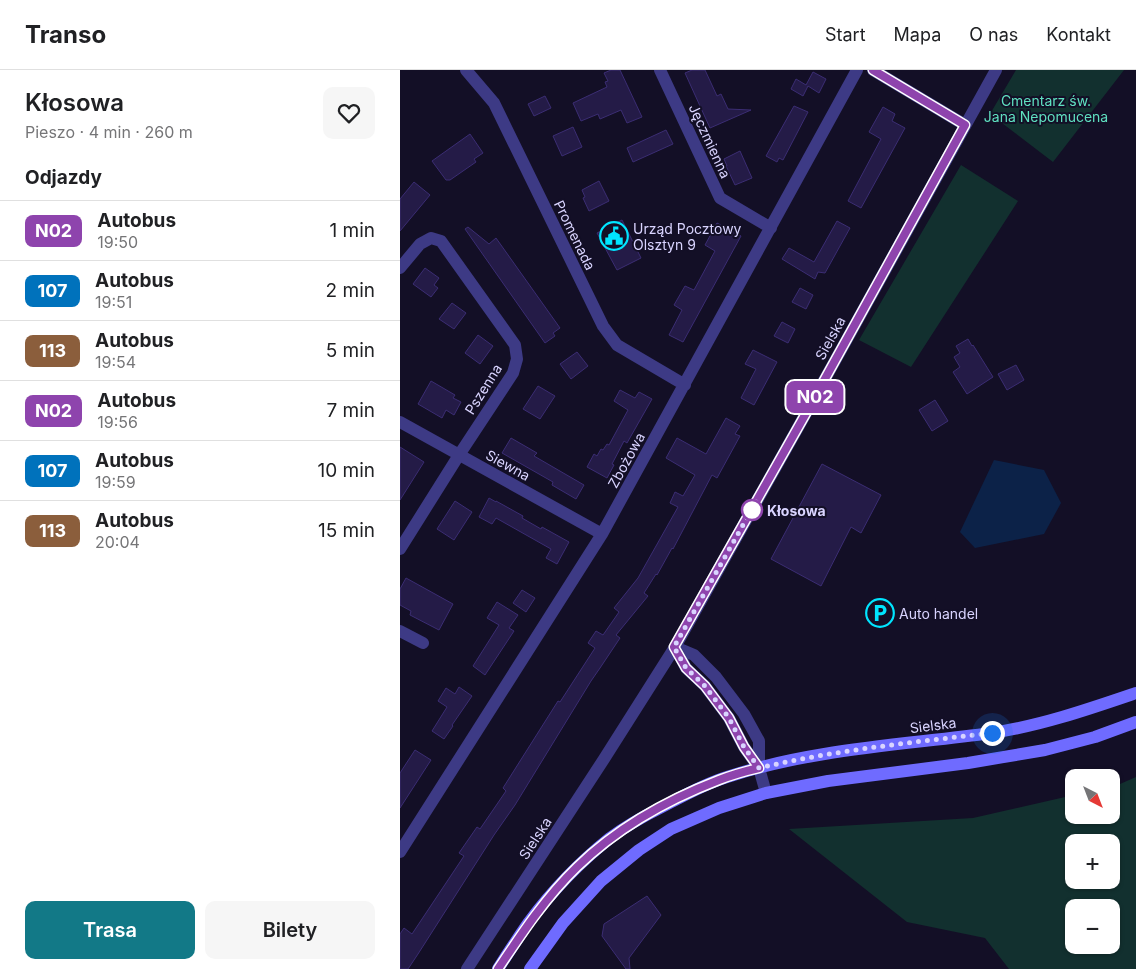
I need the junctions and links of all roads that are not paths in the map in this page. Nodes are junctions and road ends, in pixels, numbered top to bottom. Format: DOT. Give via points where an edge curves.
graph roads {
  1 [pos="466,70"];
  2 [pos="660,70"];
  3 [pos="858,70"];
  4 [pos="873,70"];
  5 [pos="996,70"];
  6 [pos="965,125"];
  7 [pos="771,228"];
  8 [pos="400,268"];
  9 [pos="685,385"];
  10 [pos="400,422"];
  11 [pos="459,455"];
  12 [pos="602,534"];
  13 [pos="400,549"];
  14 [pos="400,631"];
  15 [pos="423,644"];
  16 [pos="674,647"];
  17 [pos="1136,693"];
  18 [pos="1136,722"];
  19 [pos="759,768"];
  20 [pos="766,793"];
  21 [pos="400,852"];
  22 [pos="467,969"];
  23 [pos="498,969"];
  24 [pos="530,969"];
  1 -- 9 [label="street, Promenada" via="494,103 603,326 617,345"];
  2 -- 7 [label="street, Jęczmienna" via="720,198"];
  3 -- 7 [label="street, Zbożowa"];
  4 -- 6 [label="street"];
  5 -- 6 [label="street, Sielska"];
  6 -- 16 [label="street, Sielska"];
  7 -- 9 [label="street, Zbożowa"];
  8 -- 11 [label="street, Pszenna" via="420,244 431,238 441,241 514,345 517,360 513,373"];
  9 -- 12 [label="street, Zbożowa"];
  10 -- 11 [label="street, Siewna"];
  11 -- 12 [label="street, Siewna"];
  11 -- 13 [label="street, Pszenna"];
  12 -- 21 [label="street, Zbożowa"];
  14 -- 15 [label="street"];
  16 -- 19 [label="street" via="686,668 705,686 729,718"];
  16 -- 22 [label="street, Sielska"];
  17 -- 19 [label="main road, Sielska" via="1042,722 992,733 874,747"];
  18 -- 20 [label="main road" via="1045,750"];
  19 -- 20 [label="street"];
  19 -- 23 [label="main road, Sielska" via="718,780 684,795 611,838 577,867 551,896"];
  20 -- 24 [label="main road" via="671,829 639,850 582,900"];
}
